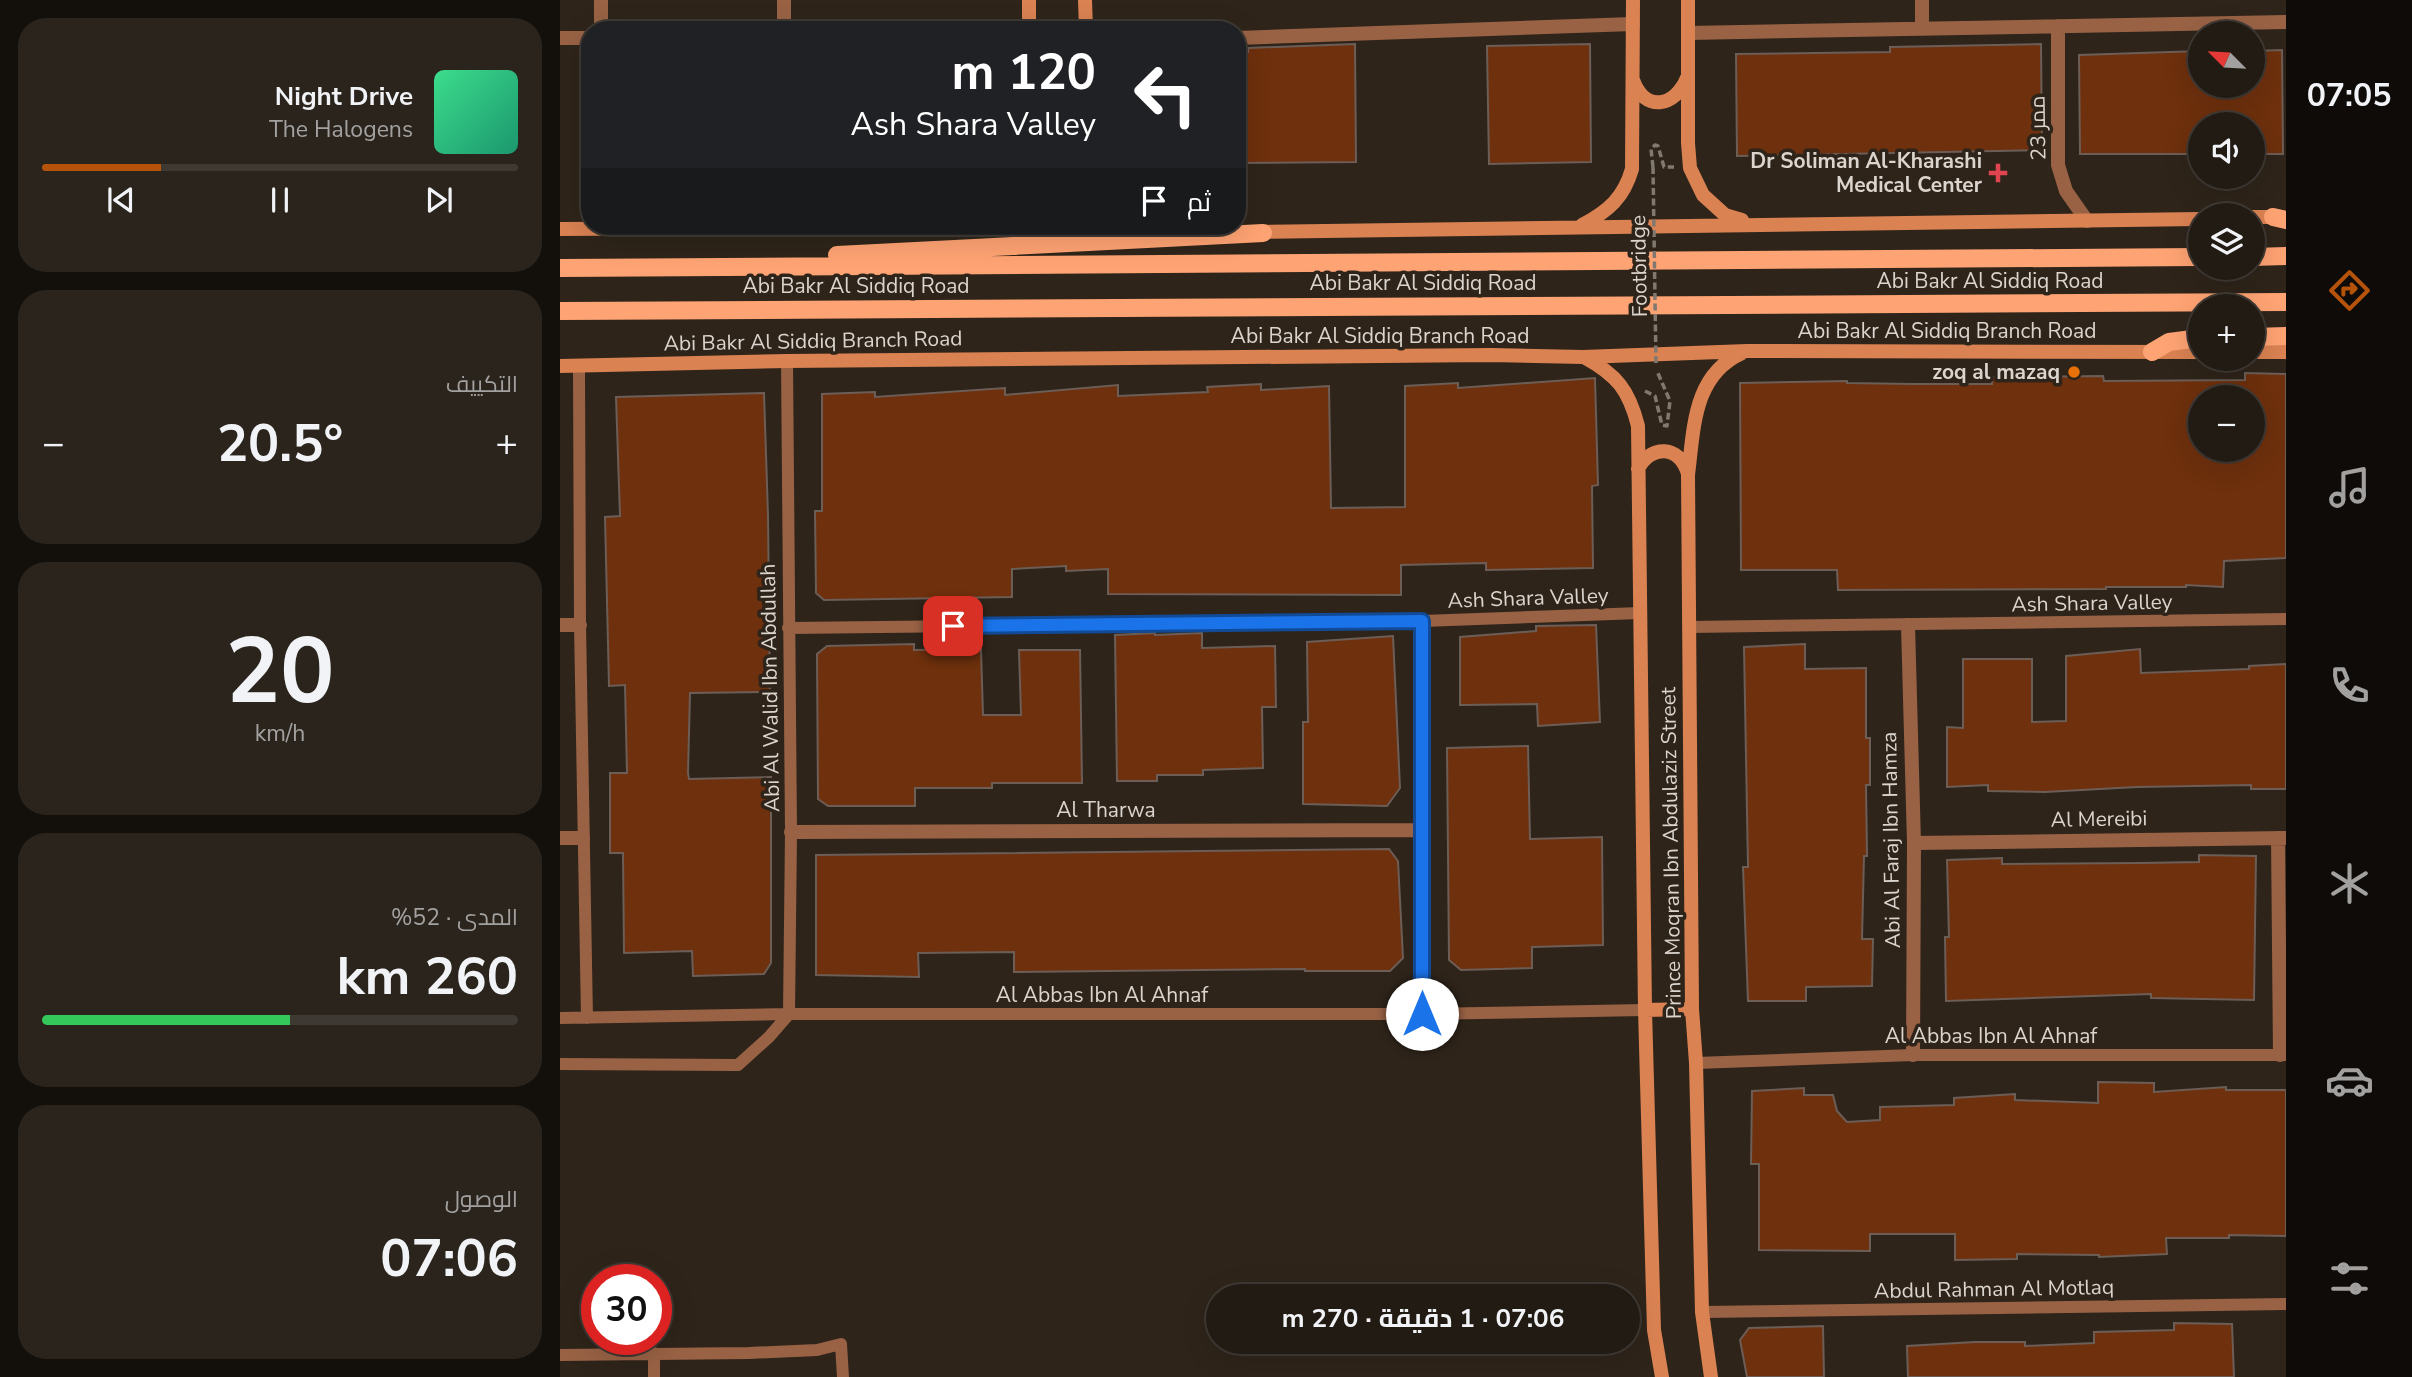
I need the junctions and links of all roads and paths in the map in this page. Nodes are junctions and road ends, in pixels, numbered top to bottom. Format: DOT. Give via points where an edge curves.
graph roads {
  1 [pos="601,0"];
  2 [pos="784,0"];
  3 [pos="1029,0"];
  4 [pos="1086,0"];
  5 [pos="1633,0"];
  6 [pos="1688,0"];
  7 [pos="1922,0"];
  8 [pos="601,21"];
  9 [pos="784,21"];
  10 [pos="1029,21"];
  11 [pos="1086,21"];
  12 [pos="2286,22"];
  13 [pos="1633,24"];
  14 [pos="2058,26"];
  15 [pos="1922,27"];
  16 [pos="1688,33"];
  17 [pos="560,38"];
  18 [pos="581,38"];
  19 [pos="1246,38"];
  20 [pos="1688,76"];
  21 [pos="1632,79"];
  22 [pos="1664,167"];
  23 [pos="2188,219"];
  24 [pos="2087,221"];
  25 [pos="1754,224"];
  26 [pos="1578,227"];
  27 [pos="560,229"];
  28 [pos="581,229"];
  29 [pos="1246,232"];
  30 [pos="1263,233"];
  31 [pos="1246,234"];
  32 [pos="1225,235"];
  33 [pos="2188,257"];
  34 [pos="2265,257"];
  35 [pos="2286,257"];
  36 [pos="560,268"];
  37 [pos="590,268"];
  38 [pos="2286,302"];
  39 [pos="560,311"];
  40 [pos="2286,336"];
  41 [pos="2265,337"];
  42 [pos="2188,340"];
  43 [pos="1747,351"];
  44 [pos="2152,352"];
  45 [pos="2188,352"];
  46 [pos="2265,352"];
  47 [pos="2286,352"];
  48 [pos="1583,357"];
  49 [pos="787,361"];
  50 [pos="560,366"];
  51 [pos="579,366"];
  52 [pos="1657,401"];
  53 [pos="1638,469"];
  54 [pos="1688,475"];
  55 [pos="1640,613"];
  56 [pos="2286,619"];
  57 [pos="1422,621"];
  58 [pos="560,625"];
  59 [pos="580,625"];
  60 [pos="1908,625"];
  61 [pos="1689,627"];
  62 [pos="788,628"];
  63 [pos="1422,830"];
  64 [pos="791,832"];
  65 [pos="560,838"];
  66 [pos="583,838"];
  67 [pos="2282,838"];
  68 [pos="1914,843"];
  69 [pos="1692,1009"];
  70 [pos="1645,1010"];
  71 [pos="789,1014"];
  72 [pos="1422,1014"];
  73 [pos="560,1018"];
  74 [pos="587,1018"];
  75 [pos="1913,1055"];
  76 [pos="2283,1055"];
  77 [pos="1696,1063"];
  78 [pos="560,1064"];
  79 [pos="2286,1304"];
  80 [pos="1702,1312"];
  81 [pos="672,1353"];
  82 [pos="560,1354"];
  83 [pos="581,1354"];
  84 [pos="654,1355"];
  85 [pos="654,1377"];
  86 [pos="843,1377"];
  87 [pos="1662,1377"];
  88 [pos="1711,1377"];
  1 -- 8 [label="street"];
  2 -- 9 [label="street"];
  3 -- 10 [label="street"];
  4 -- 11 [label="street"];
  5 -- 13 [label="street"];
  6 -- 16 [label="street"];
  7 -- 15 [label="street"];
  12 -- 14 [label="street"];
  13 -- 19 [label="street"];
  13 -- 21 [label="street"];
  14 -- 15 [label="street"];
  14 -- 24 [label="street, ممر 23" via="2058,165 2066,191"];
  15 -- 16 [label="street"];
  16 -- 20 [label="street"];
  17 -- 18 [label="street"];
  20 -- 21 [label="street" via="1673,99 1660,103 1647,100"];
  20 -- 25 [label="street" via="1690,168 1710,202 1725,215"];
  21 -- 26 [label="street" via="1628,185 1607,211"];
  22 -- 52 [label="path, Footbridge, bridge" via="1655,145 1651,149 1656,365 1670,401 1667,426 1662,425"];
  23 -- 24 [label="street"];
  24 -- 25 [label="street"];
  25 -- 26 [label="street"];
  26 -- 30 [label="street"];
  27 -- 28 [label="street"];
  29 -- 30 [label="street"];
  30 -- 31 [label="main road"];
  32 -- 37 [label="main road"];
  33 -- 37 [label="main road, Abi Bakr Al Siddiq Road"];
  34 -- 35 [label="main road"];
  36 -- 37 [label="main road, Abi Bakr Al Siddiq Road"];
  38 -- 39 [label="main road, Abi Bakr Al Siddiq Road"];
  40 -- 41 [label="main road"];
  42 -- 44 [label="main road" via="2169,342"];
  43 -- 44 [label="street, Abi Bakr Al Siddiq Branch Road"];
  43 -- 48 [label="street, Abi Bakr Al Siddiq Branch Road"];
  43 -- 54 [label="street, Prince Moqran Ibn Abdulaziz Street" via="1721,366 1703,390"];
  44 -- 45 [label="street, Abi Bakr Al Siddiq Branch Road"];
  46 -- 47 [label="street"];
  48 -- 49 [label="street, Abi Bakr Al Siddiq Branch Road"];
  48 -- 53 [label="street, Prince Moqran Ibn Abdulaziz Street" via="1623,386 1633,405 1639,426"];
  49 -- 51 [label="street, Abi Bakr Al Siddiq Branch Road"];
  49 -- 62 [label="lane, Abi Al Walid Ibn Abdullah"];
  50 -- 51 [label="street, Abi Bakr Al Siddiq Branch Road"];
  51 -- 59 [label="lane"];
  53 -- 54 [label="street" via="1648,455 1665,451 1681,459"];
  53 -- 55 [label="street, Prince Moqran Ibn Abdulaziz Street"];
  54 -- 61 [label="street, Prince Moqran Ibn Abdulaziz Street"];
  55 -- 57 [label="lane, Ash Shara Valley"];
  55 -- 70 [label="street, Prince Moqran Ibn Abdulaziz Street"];
  56 -- 60 [label="lane, Ash Shara Valley"];
  57 -- 62 [label="lane, Ash Shara Valley"];
  57 -- 63 [label="street"];
  58 -- 59 [label="street"];
  59 -- 66 [label="lane"];
  60 -- 61 [label="lane, Ash Shara Valley"];
  60 -- 68 [label="street, Abi Al Faraj Ibn Hamza"];
  61 -- 69 [label="street, Prince Moqran Ibn Abdulaziz Street"];
  62 -- 64 [label="lane, Abi Al Walid Ibn Abdullah"];
  63 -- 64 [label="street, Al Tharwa"];
  63 -- 72 [label="street"];
  64 -- 71 [label="lane, Abi Al Walid Ibn Abdullah"];
  65 -- 66 [label="street"];
  66 -- 74 [label="lane"];
  67 -- 68 [label="street, Al Mereibi"];
  67 -- 76 [label="street"];
  68 -- 75 [label="street, Abi Al Faraj Ibn Hamza"];
  69 -- 70 [label="street"];
  69 -- 77 [label="street, Prince Moqran Ibn Abdulaziz Street"];
  70 -- 72 [label="lane, Al Abbas Ibn Al Ahnaf"];
  70 -- 87 [label="street, Prince Moqran Ibn Abdulaziz Street" via="1654,1330"];
  71 -- 72 [label="lane, Al Abbas Ibn Al Ahnaf"];
  71 -- 74 [label="lane, Al Abbas Ibn Al Ahnaf"];
  71 -- 78 [label="lane" via="738,1065"];
  73 -- 74 [label="lane, Al Abbas Ibn Al Ahnaf"];
  75 -- 76 [label="lane, Al Abbas Ibn Al Ahnaf"];
  75 -- 77 [label="lane, Al Abbas Ibn Al Ahnaf"];
  77 -- 80 [label="street, Prince Moqran Ibn Abdulaziz Street"];
  79 -- 80 [label="lane, Abdul Rahman Al Motlaq"];
  80 -- 88 [label="street, Prince Moqran Ibn Abdulaziz Street"];
  81 -- 86 [label="lane" via="817,1350 841,1344"];
  82 -- 83 [label="lane"];
  84 -- 85 [label="lane"];
}
